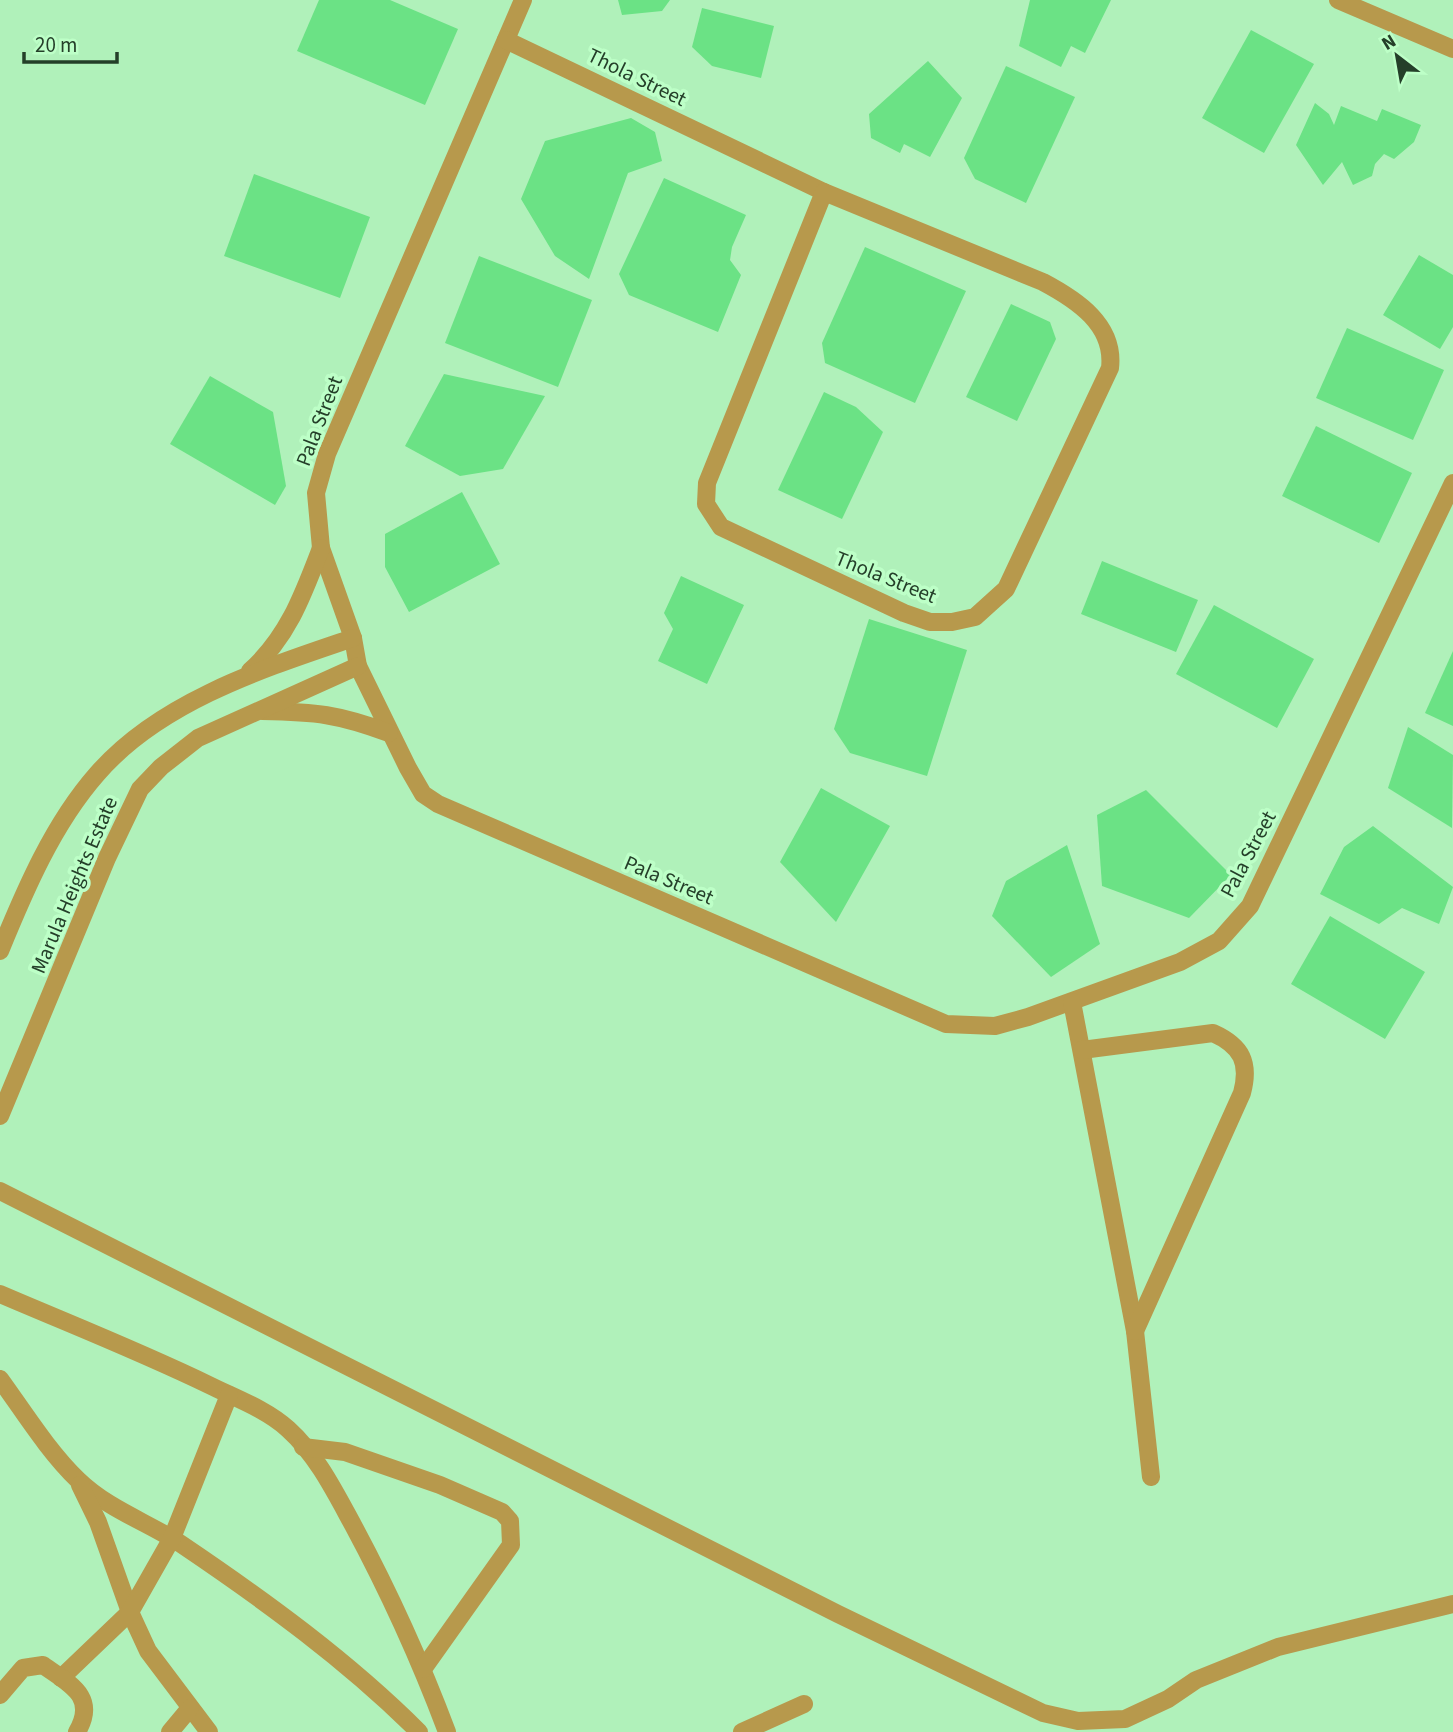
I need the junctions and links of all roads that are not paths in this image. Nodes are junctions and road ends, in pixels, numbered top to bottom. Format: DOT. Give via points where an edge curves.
graph roads {
  1 [pos="523,0"];
  2 [pos="1338,0"];
  3 [pos="506,40"];
  4 [pos="1453,49"];
  5 [pos="824,192"];
  6 [pos="1453,483"];
  7 [pos="321,548"];
  8 [pos="353,638"];
  9 [pos="358,666"];
  10 [pos="237,682"];
  11 [pos="256,711"];
  12 [pos="389,733"];
  13 [pos="0,951"];
  14 [pos="1072,1002"];
  15 [pos="1082,1049"];
  16 [pos="0,1116"];
  17 [pos="0,1191"];
  18 [pos="0,1294"];
  19 [pos="1135,1331"];
  20 [pos="0,1379"];
  21 [pos="229,1395"];
  22 [pos="303,1447"];
  23 [pos="1152,1477"];
  24 [pos="76,1479"];
  25 [pos="172,1538"];
  26 [pos="1453,1604"];
  27 [pos="130,1612"];
  28 [pos="423,1669"];
  29 [pos="61,1678"];
  30 [pos="0,1695"];
  31 [pos="804,1704"];
  32 [pos="190,1708"];
  33 [pos="1078,1721"];
  34 [pos="77,1732"];
  35 [pos="170,1732"];
  36 [pos="209,1732"];
  37 [pos="419,1732"];
  38 [pos="447,1732"];
  39 [pos="742,1732"];
  40 [pos="1093,1732"];
  1 -- 3 [label="street, Pala Street"];
  2 -- 4 [label="street"];
  3 -- 5 [label="street, Thola Street"];
  3 -- 7 [label="street, Pala Street" via="327,454 316,493"];
  5 -- 5 [label="street, Thola Street" via="1043,282 1075,299 1107,337 1110,368 1006,589 975,617 930,622 904,613 721,527 706,504 708,484"];
  6 -- 14 [label="street, Pala Street" via="1250,906 1219,941 1181,962"];
  7 -- 8 [label="street, Pala Street"];
  7 -- 10 [label="street" via="293,620 266,656"];
  8 -- 9 [label="street, Pala Street"];
  8 -- 10 [label="street, Marula Heights Estate"];
  9 -- 11 [label="street, Marula Heights Estate"];
  9 -- 12 [label="street, Pala Street"];
  10 -- 13 [label="street, Marula Heights Estate" via="151,728 97,774 49,845"];
  11 -- 12 [label="street" via="326,713"];
  11 -- 16 [label="street, Marula Heights Estate" via="198,737 140,789"];
  12 -- 14 [label="street, Pala Street" via="424,794 438,804 946,1024 995,1026"];
  14 -- 15 [label="street"];
  15 -- 19 [label="street"];
  15 -- 19 [label="street" via="1213,1033 1229,1040 1245,1062 1242,1093"];
  17 -- 33 [label="street" via="838,1614 1043,1713"];
  18 -- 21 [label="street"];
  19 -- 23 [label="street"];
  20 -- 24 [label="street"];
  21 -- 22 [label="street" via="287,1428"];
  21 -- 25 [label="street"];
  22 -- 28 [label="street" via="337,1496 376,1567"];
  22 -- 28 [label="street" via="345,1451 440,1485 502,1512 510,1521 511,1545"];
  24 -- 25 [label="street" via="100,1499"];
  24 -- 27 [label="street" via="103,1535"];
  25 -- 27 [label="street"];
  25 -- 37 [label="street" via="346,1666"];
  26 -- 33 [label="street" via="1278,1647 1196,1680 1125,1719"];
  27 -- 29 [label="street"];
  27 -- 32 [label="street" via="148,1651"];
  28 -- 38 [label="street"];
  29 -- 30 [label="street" via="43,1665 32,1665 23,1668"];
  29 -- 34 [label="street" via="84,1700 84,1720"];
  31 -- 39 [label="street"];
  32 -- 35 [label="street"];
  32 -- 36 [label="street"];
  33 -- 40 [label="street"];
}
